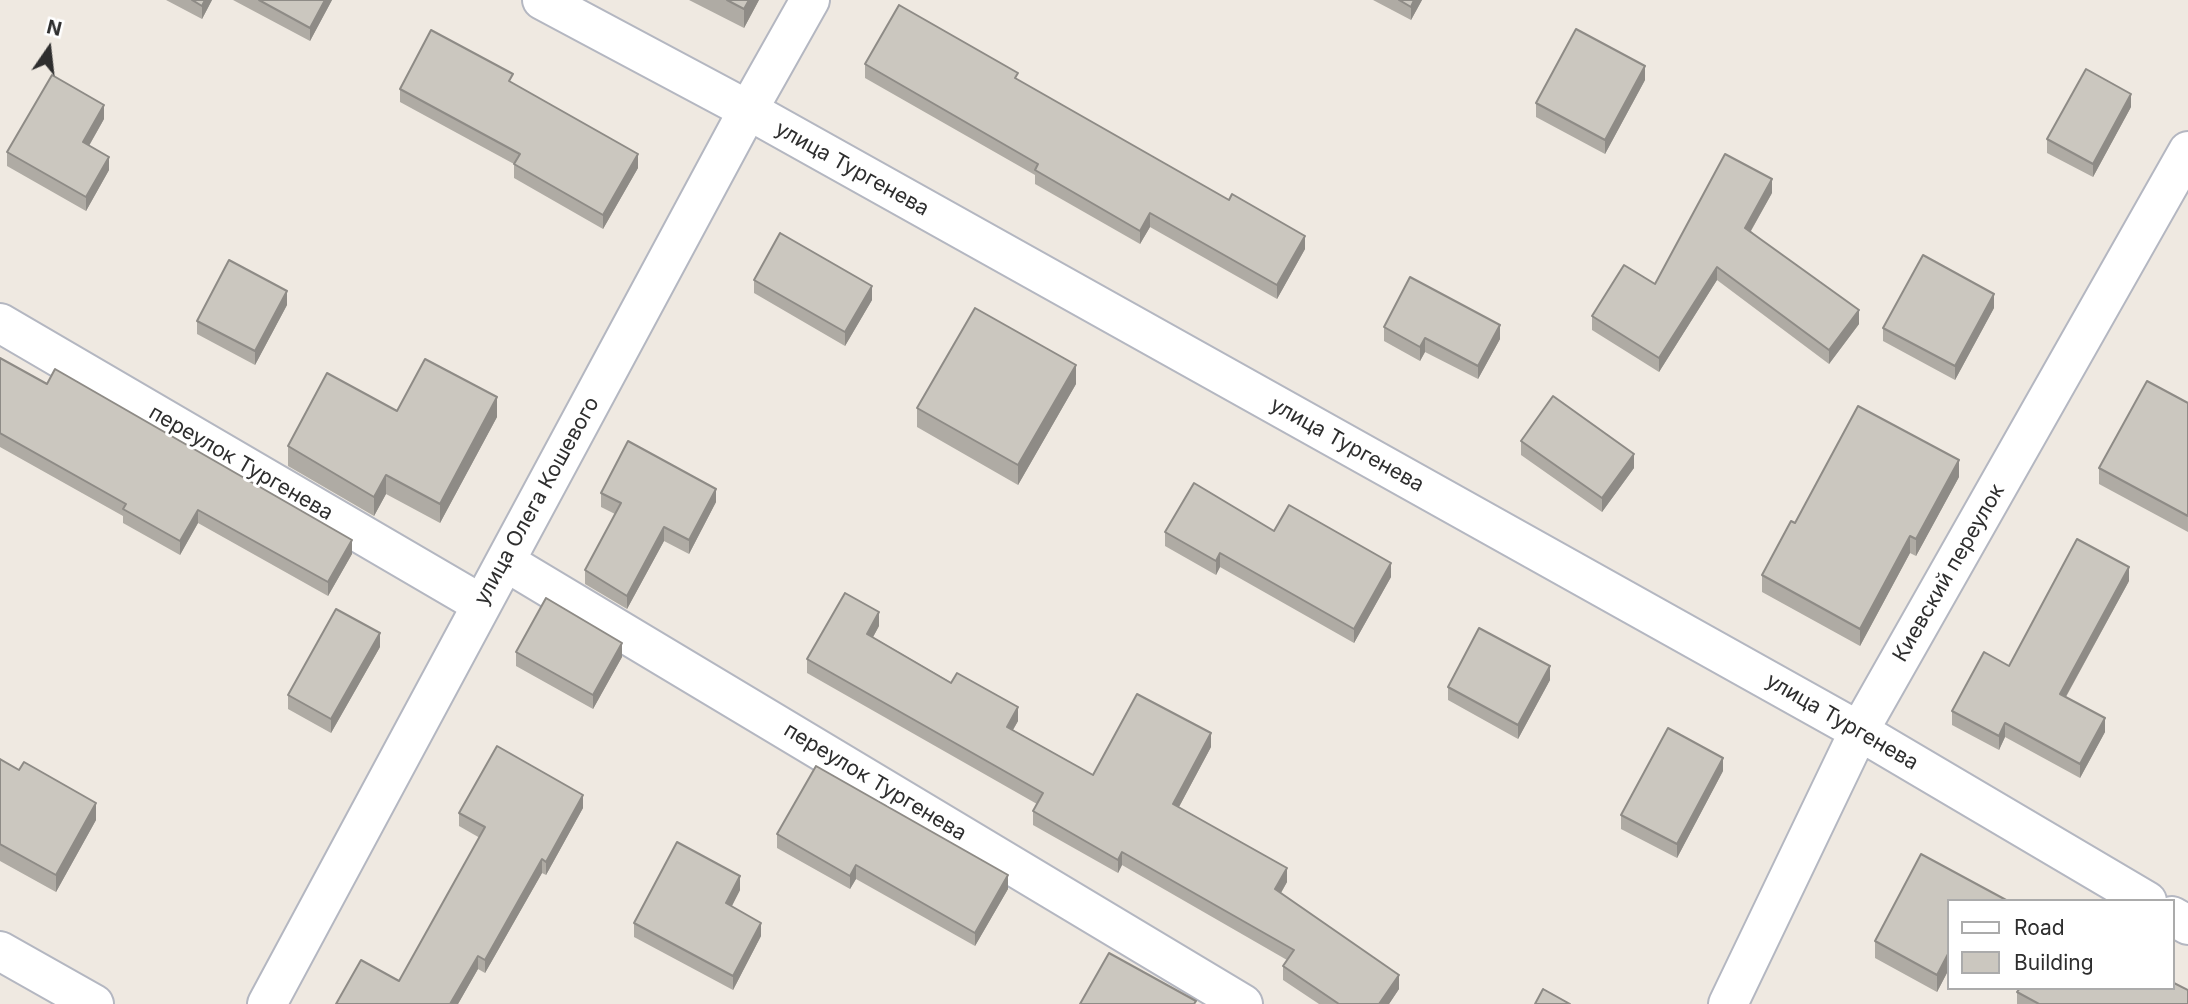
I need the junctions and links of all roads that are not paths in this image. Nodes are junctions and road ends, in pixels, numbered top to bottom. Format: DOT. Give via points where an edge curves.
graph roads {
  1 [pos="542,0"];
  2 [pos="810,0"];
  3 [pos="748,110"];
  4 [pos="2188,151"];
  5 [pos="0,323"];
  6 [pos="506,562"];
  7 [pos="481,604"];
  8 [pos="1859,731"];
  9 [pos="2144,899"];
  10 [pos="0,951"];
  11 [pos="93,1004"];
  12 [pos="267,1004"];
  13 [pos="1243,1004"];
  14 [pos="1728,1004"];
  1 -- 3 [label="street, улица Тургенева"];
  2 -- 3 [label="street, улица Олега Кошевого"];
  3 -- 6 [label="street, улица Олега Кошевого"];
  3 -- 8 [label="street, улица Тургенева"];
  4 -- 8 [label="street, Киевский переулок"];
  5 -- 7 [label="street, переулок Тургенева"];
  6 -- 7 [label="street, улица Олега Кошевого"];
  6 -- 13 [label="street, переулок Тургенева"];
  7 -- 12 [label="street, улица Олега Кошевого"];
  8 -- 9 [label="street, улица Тургенева"];
  8 -- 14 [label="street, Киевский переулок"];
  10 -- 11 [label="street"];
}
